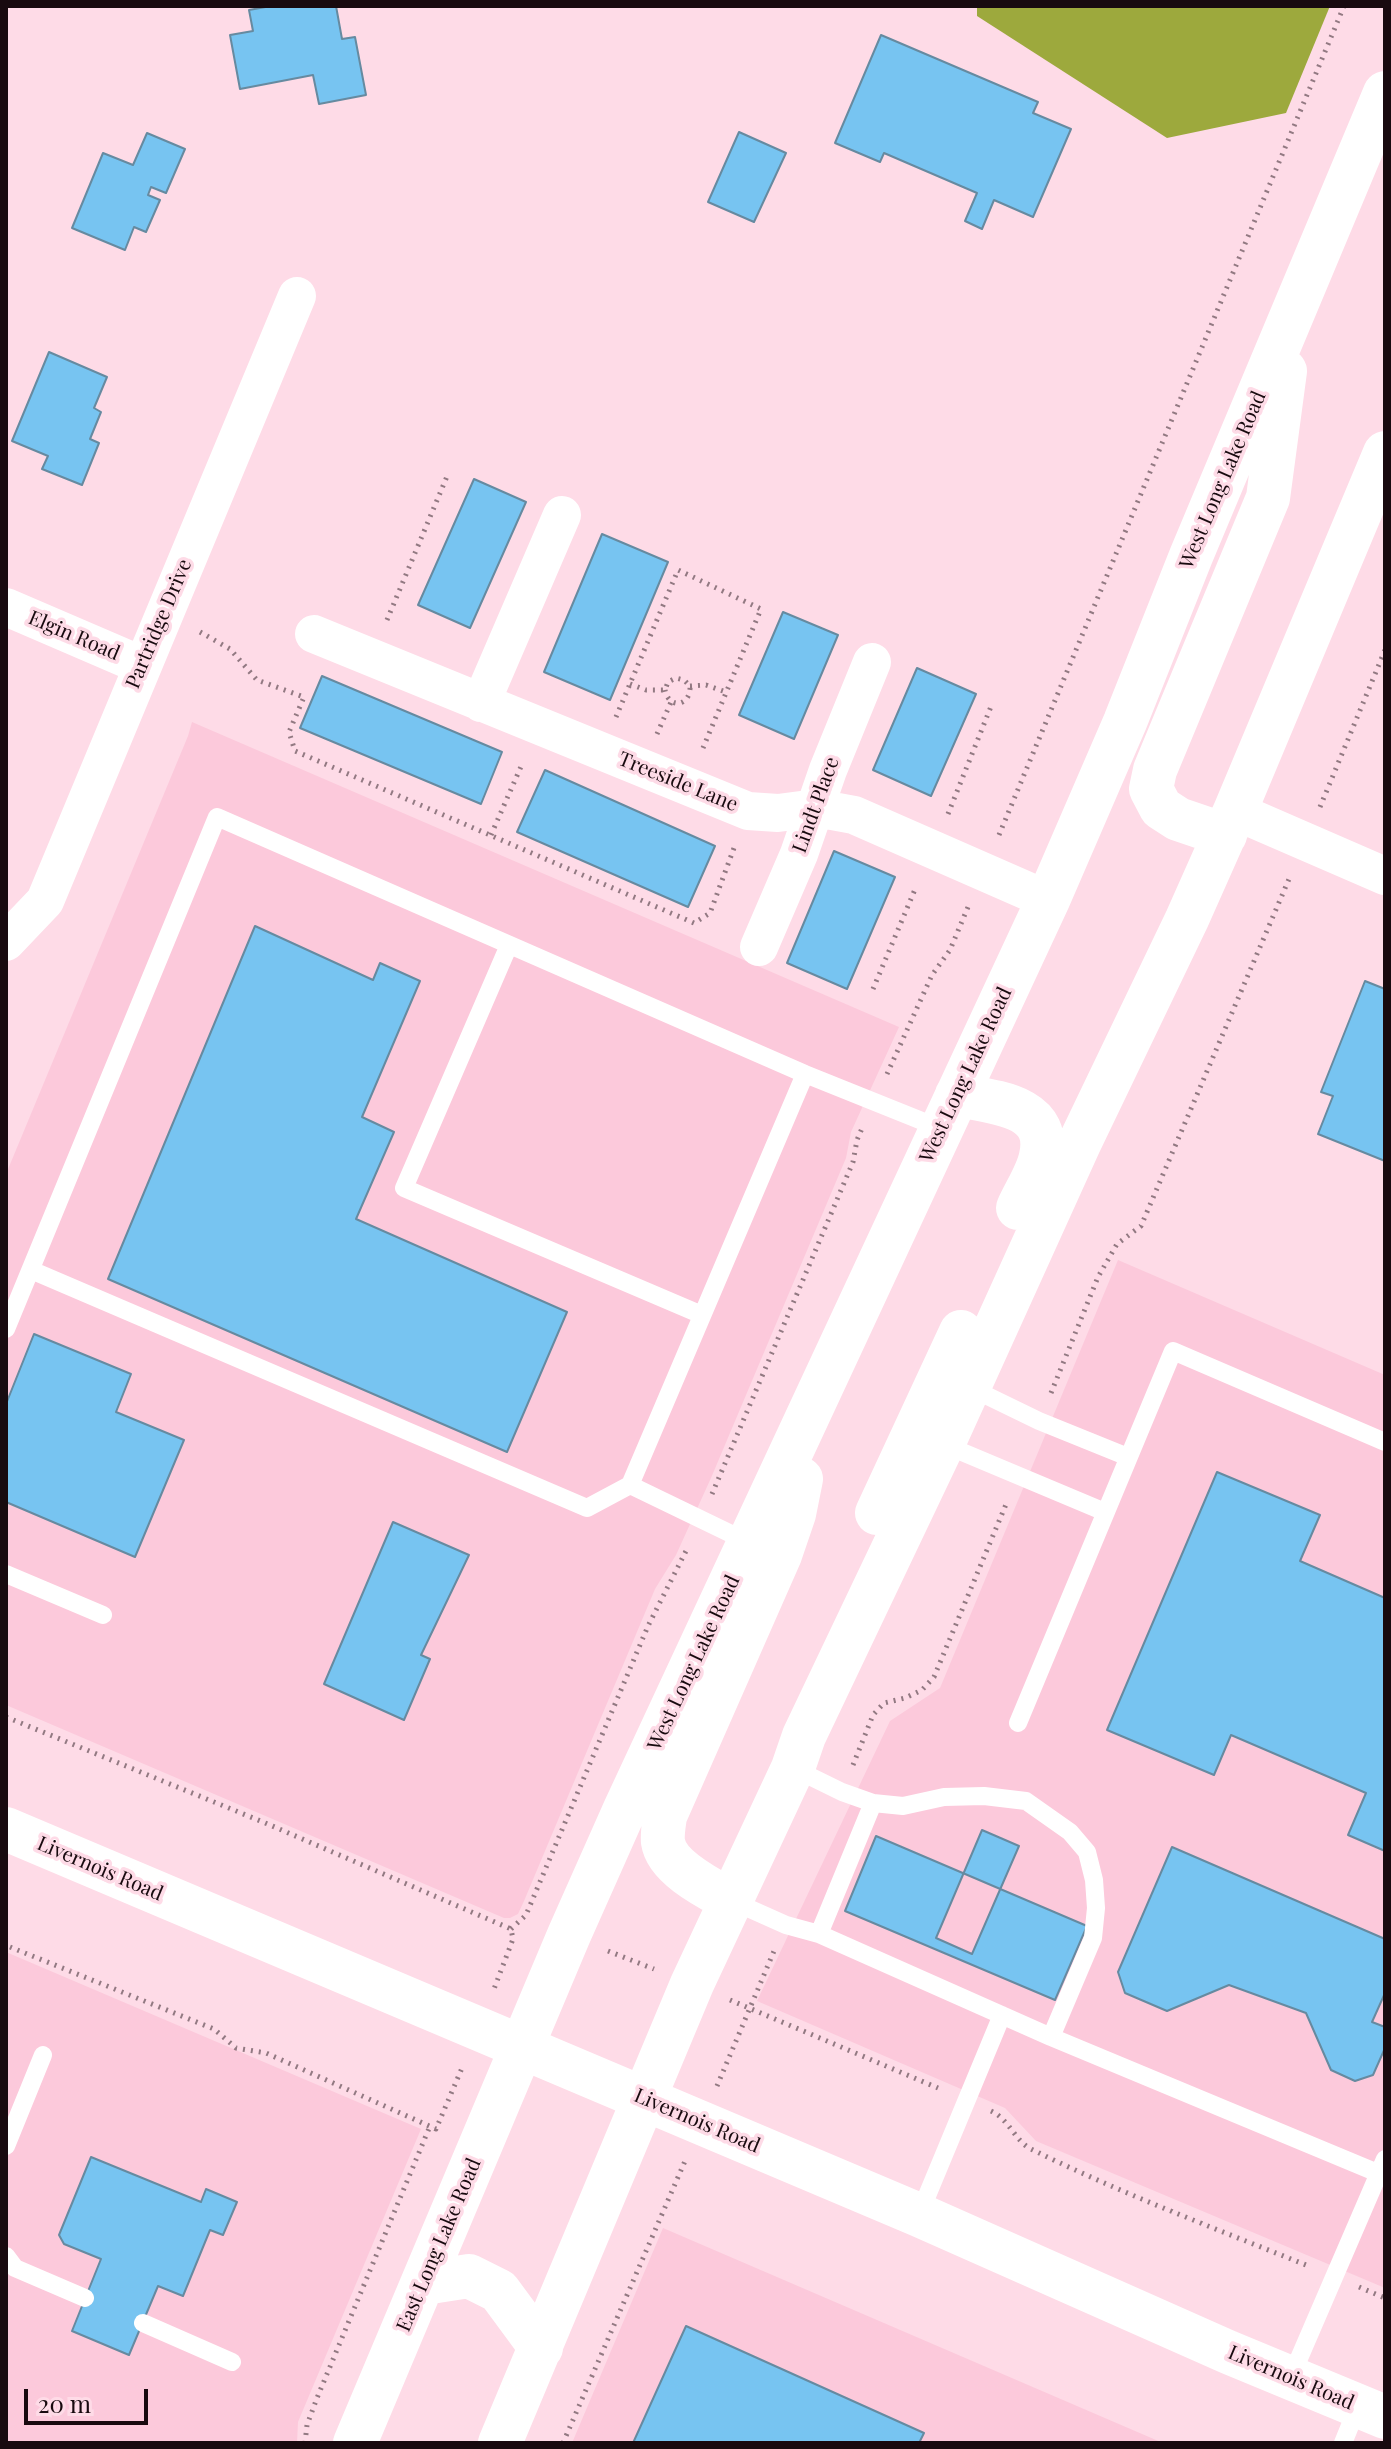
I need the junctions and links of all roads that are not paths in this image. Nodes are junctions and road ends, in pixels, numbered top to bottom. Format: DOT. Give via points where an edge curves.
graph roads {
  1 [pos="1385,93"];
  2 [pos="297,296"];
  3 [pos="1293,313"];
  4 [pos="1385,453"];
  5 [pos="562,515"];
  6 [pos="6,607"];
  7 [pos="314,634"];
  8 [pos="872,662"];
  9 [pos="141,665"];
  10 [pos="481,703"];
  11 [pos="816,808"];
  12 [pos="1230,823"];
  13 [pos="1385,876"];
  14 [pos="1048,900"];
  15 [pos="6,942"];
  16 [pos="509,945"];
  17 [pos="759,947"];
  18 [pos="805,1074"];
  19 [pos="950,1112"];
  20 [pos="31,1270"];
  21 [pos="702,1315"];
  22 [pos="6,1329"];
  23 [pos="820,1387"];
  24 [pos="969,1387"];
  25 [pos="1385,1442"];
  26 [pos="943,1444"];
  27 [pos="1128,1457"];
  28 [pos="630,1485"];
  29 [pos="1105,1512"];
  30 [pos="750,1543"];
  31 [pos="6,1574"];
  32 [pos="103,1615"];
  33 [pos="1018,1723"];
  34 [pos="798,1752"];
  35 [pos="873,1803"];
  36 [pos="6,1829"];
  37 [pos="730,1900"];
  38 [pos="819,1934"];
  39 [pos="1002,2015"];
  40 [pos="1051,2037"];
  41 [pos="523,2047"];
  42 [pos="43,2055"];
  43 [pos="644,2098"];
  44 [pos="6,2146"];
  45 [pos="1383,2170"];
  46 [pos="919,2215"];
  47 [pos="6,2256"];
  48 [pos="424,2283"];
  49 [pos="85,2298"];
  50 [pos="143,2323"];
  51 [pos="541,2348"];
  52 [pos="232,2362"];
  53 [pos="1291,2377"];
  54 [pos="1362,2422"];
  55 [pos="355,2443"];
  56 [pos="500,2443"];
  1 -- 3 [label="main road, West Long Lake Road"];
  2 -- 9 [label="street, Partridge Drive"];
  3 -- 12 [label="main road" via="1268,498 1151,789 1161,808 1178,819"];
  3 -- 14 [label="main road, West Long Lake Road"];
  4 -- 12 [label="main road"];
  5 -- 10 [label="street"];
  6 -- 9 [label="street, Elgin Road"];
  7 -- 10 [label="street, Treeside Lane"];
  8 -- 11 [label="street, Lindt Place"];
  9 -- 15 [label="street, Partridge Drive" via="45,901"];
  10 -- 11 [label="street, Treeside Lane" via="748,811"];
  11 -- 14 [label="street, Treeside Lane" via="854,815"];
  11 -- 17 [label="street, Lindt Place"];
  12 -- 13 [label="street"];
  12 -- 24 [label="main road"];
  14 -- 19 [label="main road, West Long Lake Road"];
  16 -- 18 [label="lane"];
  16 -- 20 [label="lane" via="217,817"];
  16 -- 21 [label="lane" via="404,1188"];
  18 -- 19 [label="lane"];
  18 -- 21 [label="lane"];
  19 -- 23 [label="main road, West Long Lake Road"];
  19 -- 34 [label="main road" via="1008,1105 1028,1114 1042,1131 1041,1156 812,1653"];
  20 -- 22 [label="lane"];
  20 -- 28 [label="lane" via="587,1508"];
  21 -- 28 [label="lane"];
  23 -- 30 [label="main road, West Long Lake Road"];
  23 -- 37 [label="main road" via="794,1514 780,1555 665,1816 663,1845 676,1864"];
  24 -- 26 [label="main road"];
  24 -- 27 [label="lane"];
  25 -- 27 [label="lane" via="1173,1351"];
  26 -- 29 [label="lane"];
  26 -- 34 [label="main road"];
  27 -- 29 [label="lane"];
  28 -- 30 [label="lane"];
  29 -- 33 [label="lane"];
  30 -- 41 [label="main road, West Long Lake Road" via="625,1809"];
  31 -- 32 [label="lane"];
  34 -- 35 [label="lane" via="842,1792"];
  34 -- 37 [label="main road"];
  35 -- 38 [label="lane"];
  35 -- 40 [label="lane" via="903,1806 984,1796 1026,1801 1070,1832 1087,1852 1096,1908 1093,1938"];
  36 -- 41 [label="main road, Livernois Road"];
  37 -- 38 [label="lane"];
  37 -- 43 [label="main road"];
  38 -- 39 [label="lane"];
  39 -- 40 [label="lane"];
  39 -- 46 [label="lane"];
  40 -- 45 [label="lane"];
  41 -- 43 [label="main road, Livernois Road"];
  41 -- 48 [label="main road, East Long Lake Road"];
  42 -- 44 [label="lane"];
  43 -- 46 [label="main road, Livernois Road"];
  43 -- 51 [label="main road"];
  45 -- 53 [label="lane"];
  46 -- 53 [label="main road, Livernois Road"];
  47 -- 49 [label="lane" via="15,2268"];
  48 -- 51 [label="main road" via="469,2276 499,2291"];
  48 -- 55 [label="main road, East Long Lake Road"];
  50 -- 52 [label="lane"];
  51 -- 56 [label="main road"];
  53 -- 54 [label="main road, Livernois Road"];
}
